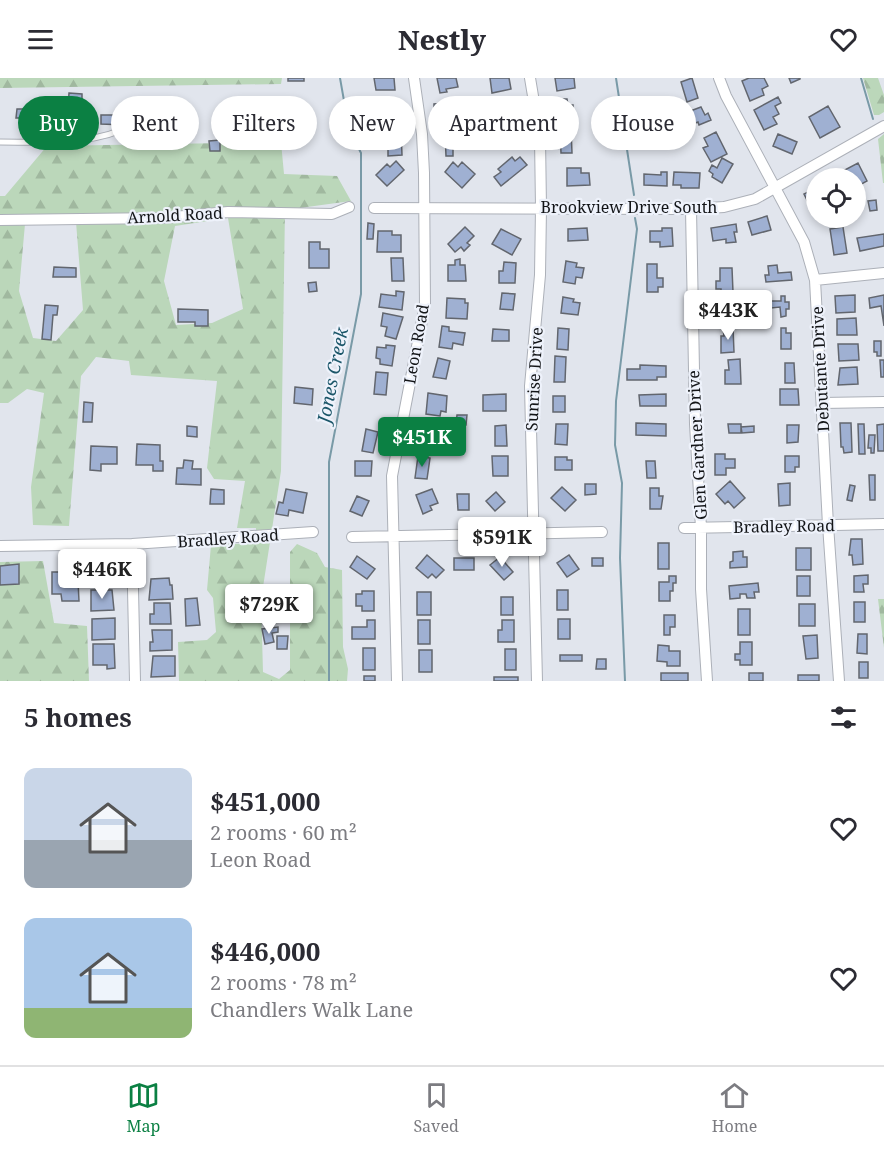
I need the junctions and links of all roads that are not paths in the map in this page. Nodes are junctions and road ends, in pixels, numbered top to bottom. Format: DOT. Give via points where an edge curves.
graph roads {
  1 [pos="414,78"];
  2 [pos="531,78"];
  3 [pos="719,78"];
  4 [pos="884,126"];
  5 [pos="111,134"];
  6 [pos="0,142"];
  7 [pos="774,187"];
  8 [pos="349,207"];
  9 [pos="425,207"];
  10 [pos="374,208"];
  11 [pos="541,208"];
  12 [pos="691,209"];
  13 [pos="0,219"];
  14 [pos="884,273"];
  15 [pos="815,279"];
  16 [pos="884,402"];
  17 [pos="822,403"];
  18 [pos="884,524"];
  19 [pos="828,525"];
  20 [pos="684,528"];
  21 [pos="701,528"];
  22 [pos="313,532"];
  23 [pos="602,532"];
  24 [pos="533,534"];
  25 [pos="352,537"];
  26 [pos="393,537"];
  27 [pos="132,544"];
  28 [pos="0,546"];
  29 [pos="135,681"];
  30 [pos="398,681"];
  31 [pos="537,681"];
  32 [pos="707,681"];
  33 [pos="839,681"];
  1 -- 9 [label="street, Leon Road" via="422,134"];
  2 -- 11 [label="street, Sunrise Drive" via="540,138"];
  3 -- 7 [label="street, Debutante Drive"];
  4 -- 7 [label="street, Brookview Drive South"];
  5 -- 6 [label="lane" via="85,139"];
  7 -- 12 [label="street, Brookview Drive South" via="742,203"];
  7 -- 15 [label="street, Debutante Drive" via="804,242"];
  8 -- 13 [label="street, Arnold Road" via="332,214 228,212 163,218"];
  9 -- 10 [label="street"];
  9 -- 11 [label="street, Brookview Drive South"];
  9 -- 26 [label="street, Leon Road" via="425,305 392,476"];
  11 -- 12 [label="street, Brookview Drive South"];
  11 -- 24 [label="street, Sunrise Drive" via="540,275 530,386"];
  12 -- 21 [label="street, Glen Gardner Drive"];
  14 -- 15 [label="street"];
  15 -- 17 [label="street, Debutante Drive"];
  16 -- 17 [label="street"];
  17 -- 19 [label="street, Debutante Drive"];
  18 -- 19 [label="street, Bradley Road"];
  19 -- 21 [label="street, Bradley Road"];
  19 -- 33 [label="street, Debutante Drive"];
  20 -- 21 [label="street, Bradley Road"];
  21 -- 32 [label="street, Glen Gardner Drive"];
  22 -- 27 [label="street, Bradley Road"];
  23 -- 24 [label="street"];
  24 -- 26 [label="street"];
  24 -- 31 [label="street, Sunrise Drive"];
  25 -- 26 [label="street"];
  26 -- 30 [label="street, Leon Road"];
  27 -- 28 [label="street, Bradley Road"];
  27 -- 29 [label="street"];
}
